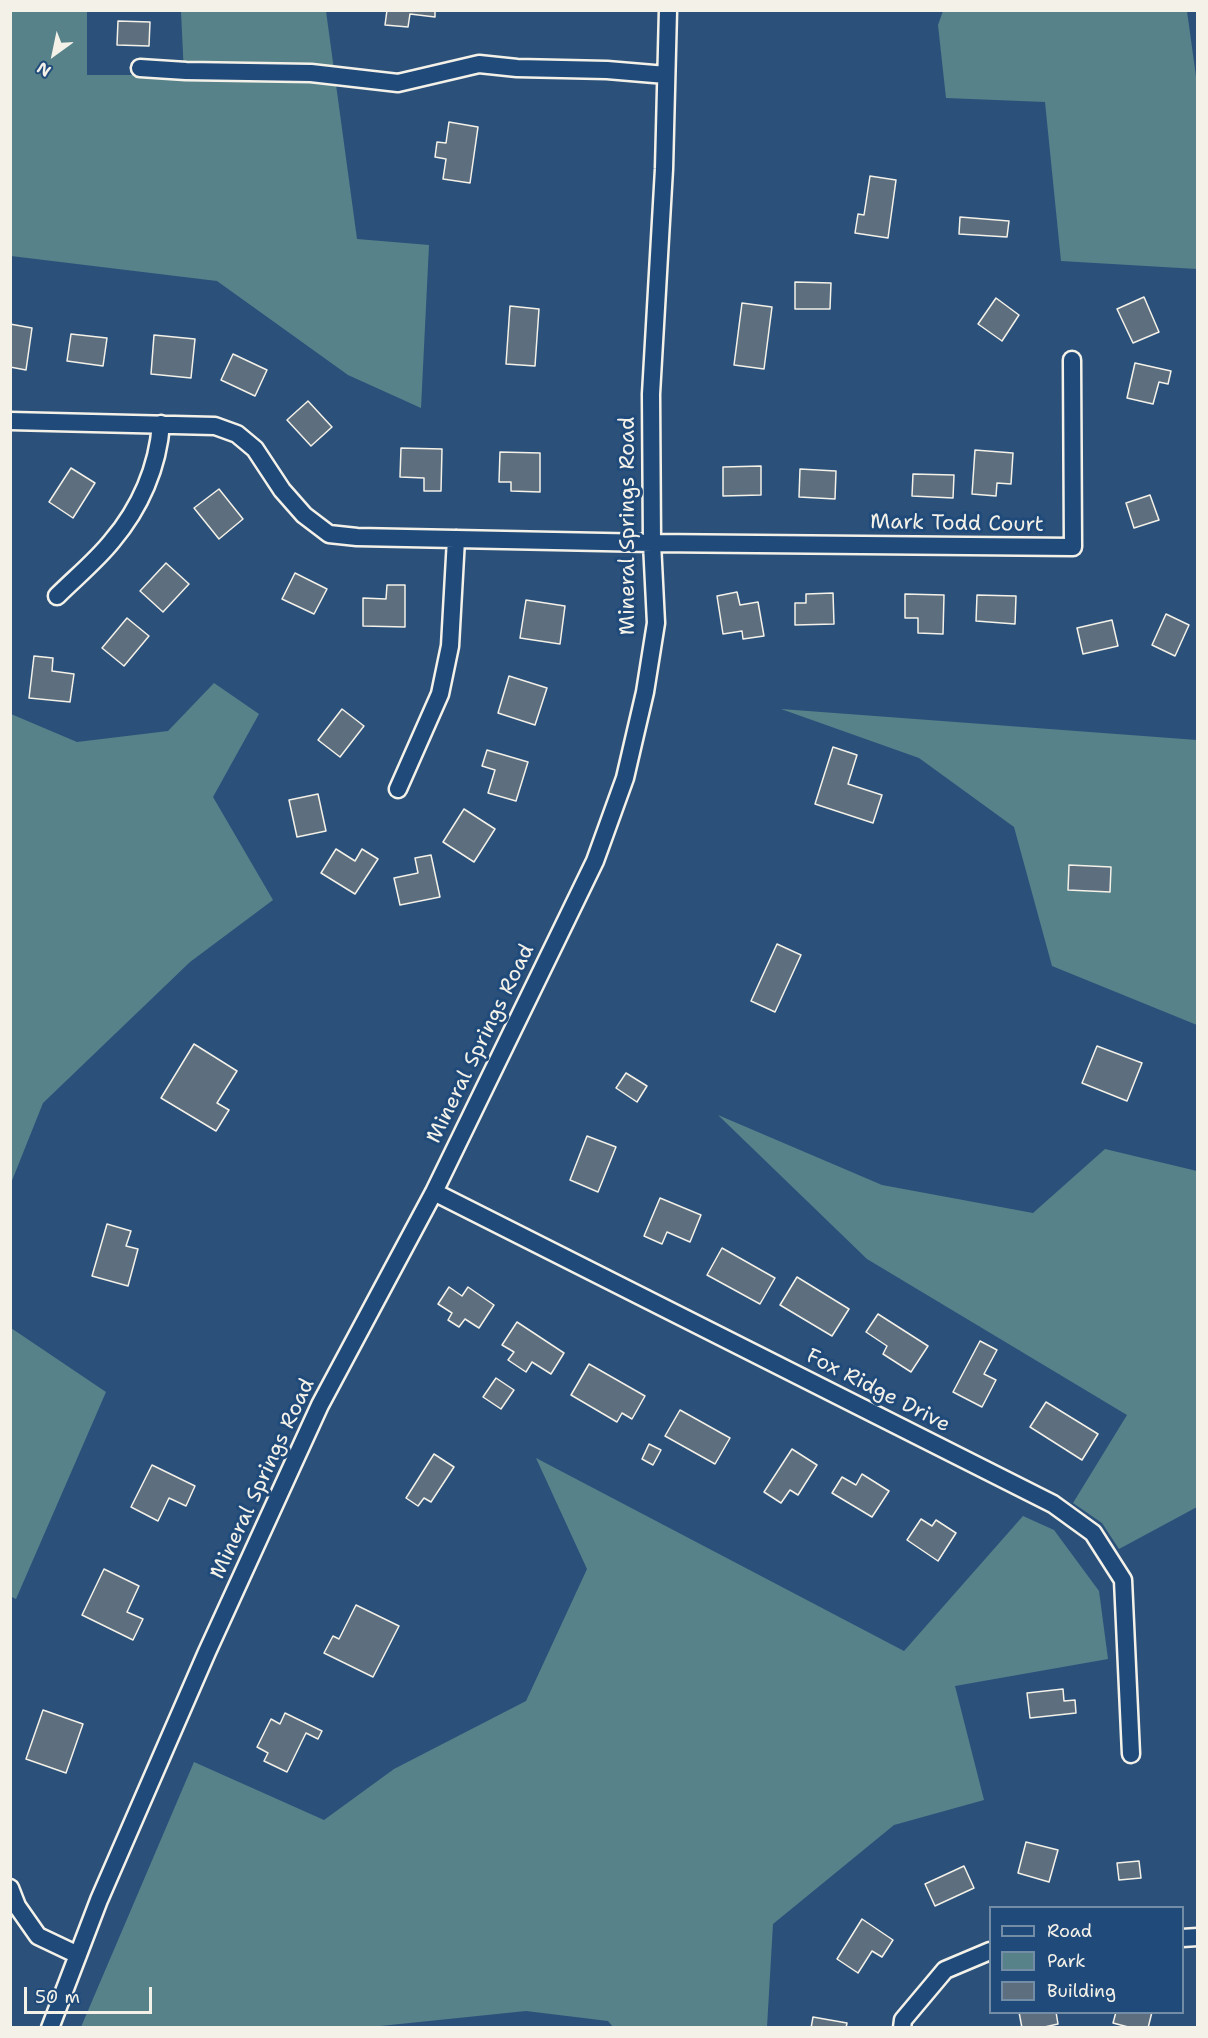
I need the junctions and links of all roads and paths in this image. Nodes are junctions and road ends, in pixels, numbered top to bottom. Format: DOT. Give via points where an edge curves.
graph roads {
  1 [pos="668,10"];
  2 [pos="140,68"];
  3 [pos="666,75"];
  4 [pos="1072,360"];
  5 [pos="10,421"];
  6 [pos="161,424"];
  7 [pos="456,539"];
  8 [pos="652,543"];
  9 [pos="57,596"];
  10 [pos="398,789"];
  11 [pos="434,1192"];
  12 [pos="1131,1754"];
  13 [pos="10,1888"];
  14 [pos="989,1951"];
  15 [pos="78,1955"];
  16 [pos="50,2028"];
  17 [pos="902,2028"];
  1 -- 3 [label="street, Mineral Springs Road"];
  2 -- 3 [label="street" via="311,73 398,83 479,64"];
  3 -- 8 [label="street, Mineral Springs Road" via="651,394"];
  4 -- 8 [label="street, Mark Todd Court" via="1073,547"];
  5 -- 6 [label="street"];
  6 -- 7 [label="street" via="214,426 237,434 255,449 304,515 329,534"];
  6 -- 9 [label="street" via="159,446 145,491 112,541"];
  7 -- 8 [label="street"];
  7 -- 10 [label="street" via="450,646 440,694"];
  8 -- 11 [label="street, Mineral Springs Road" via="656,623 625,778 595,861"];
  11 -- 12 [label="street, Fox Ridge Drive" via="1053,1504 1093,1533 1123,1580"];
  11 -- 15 [label="street, Mineral Springs Road" via="320,1405 207,1652"];
  13 -- 15 [label="street" via="17,1906 38,1936"];
  14 -- 17 [label="street" via="945,1970 903,2020"];
  15 -- 16 [label="street, Mineral Springs Road"];
}
